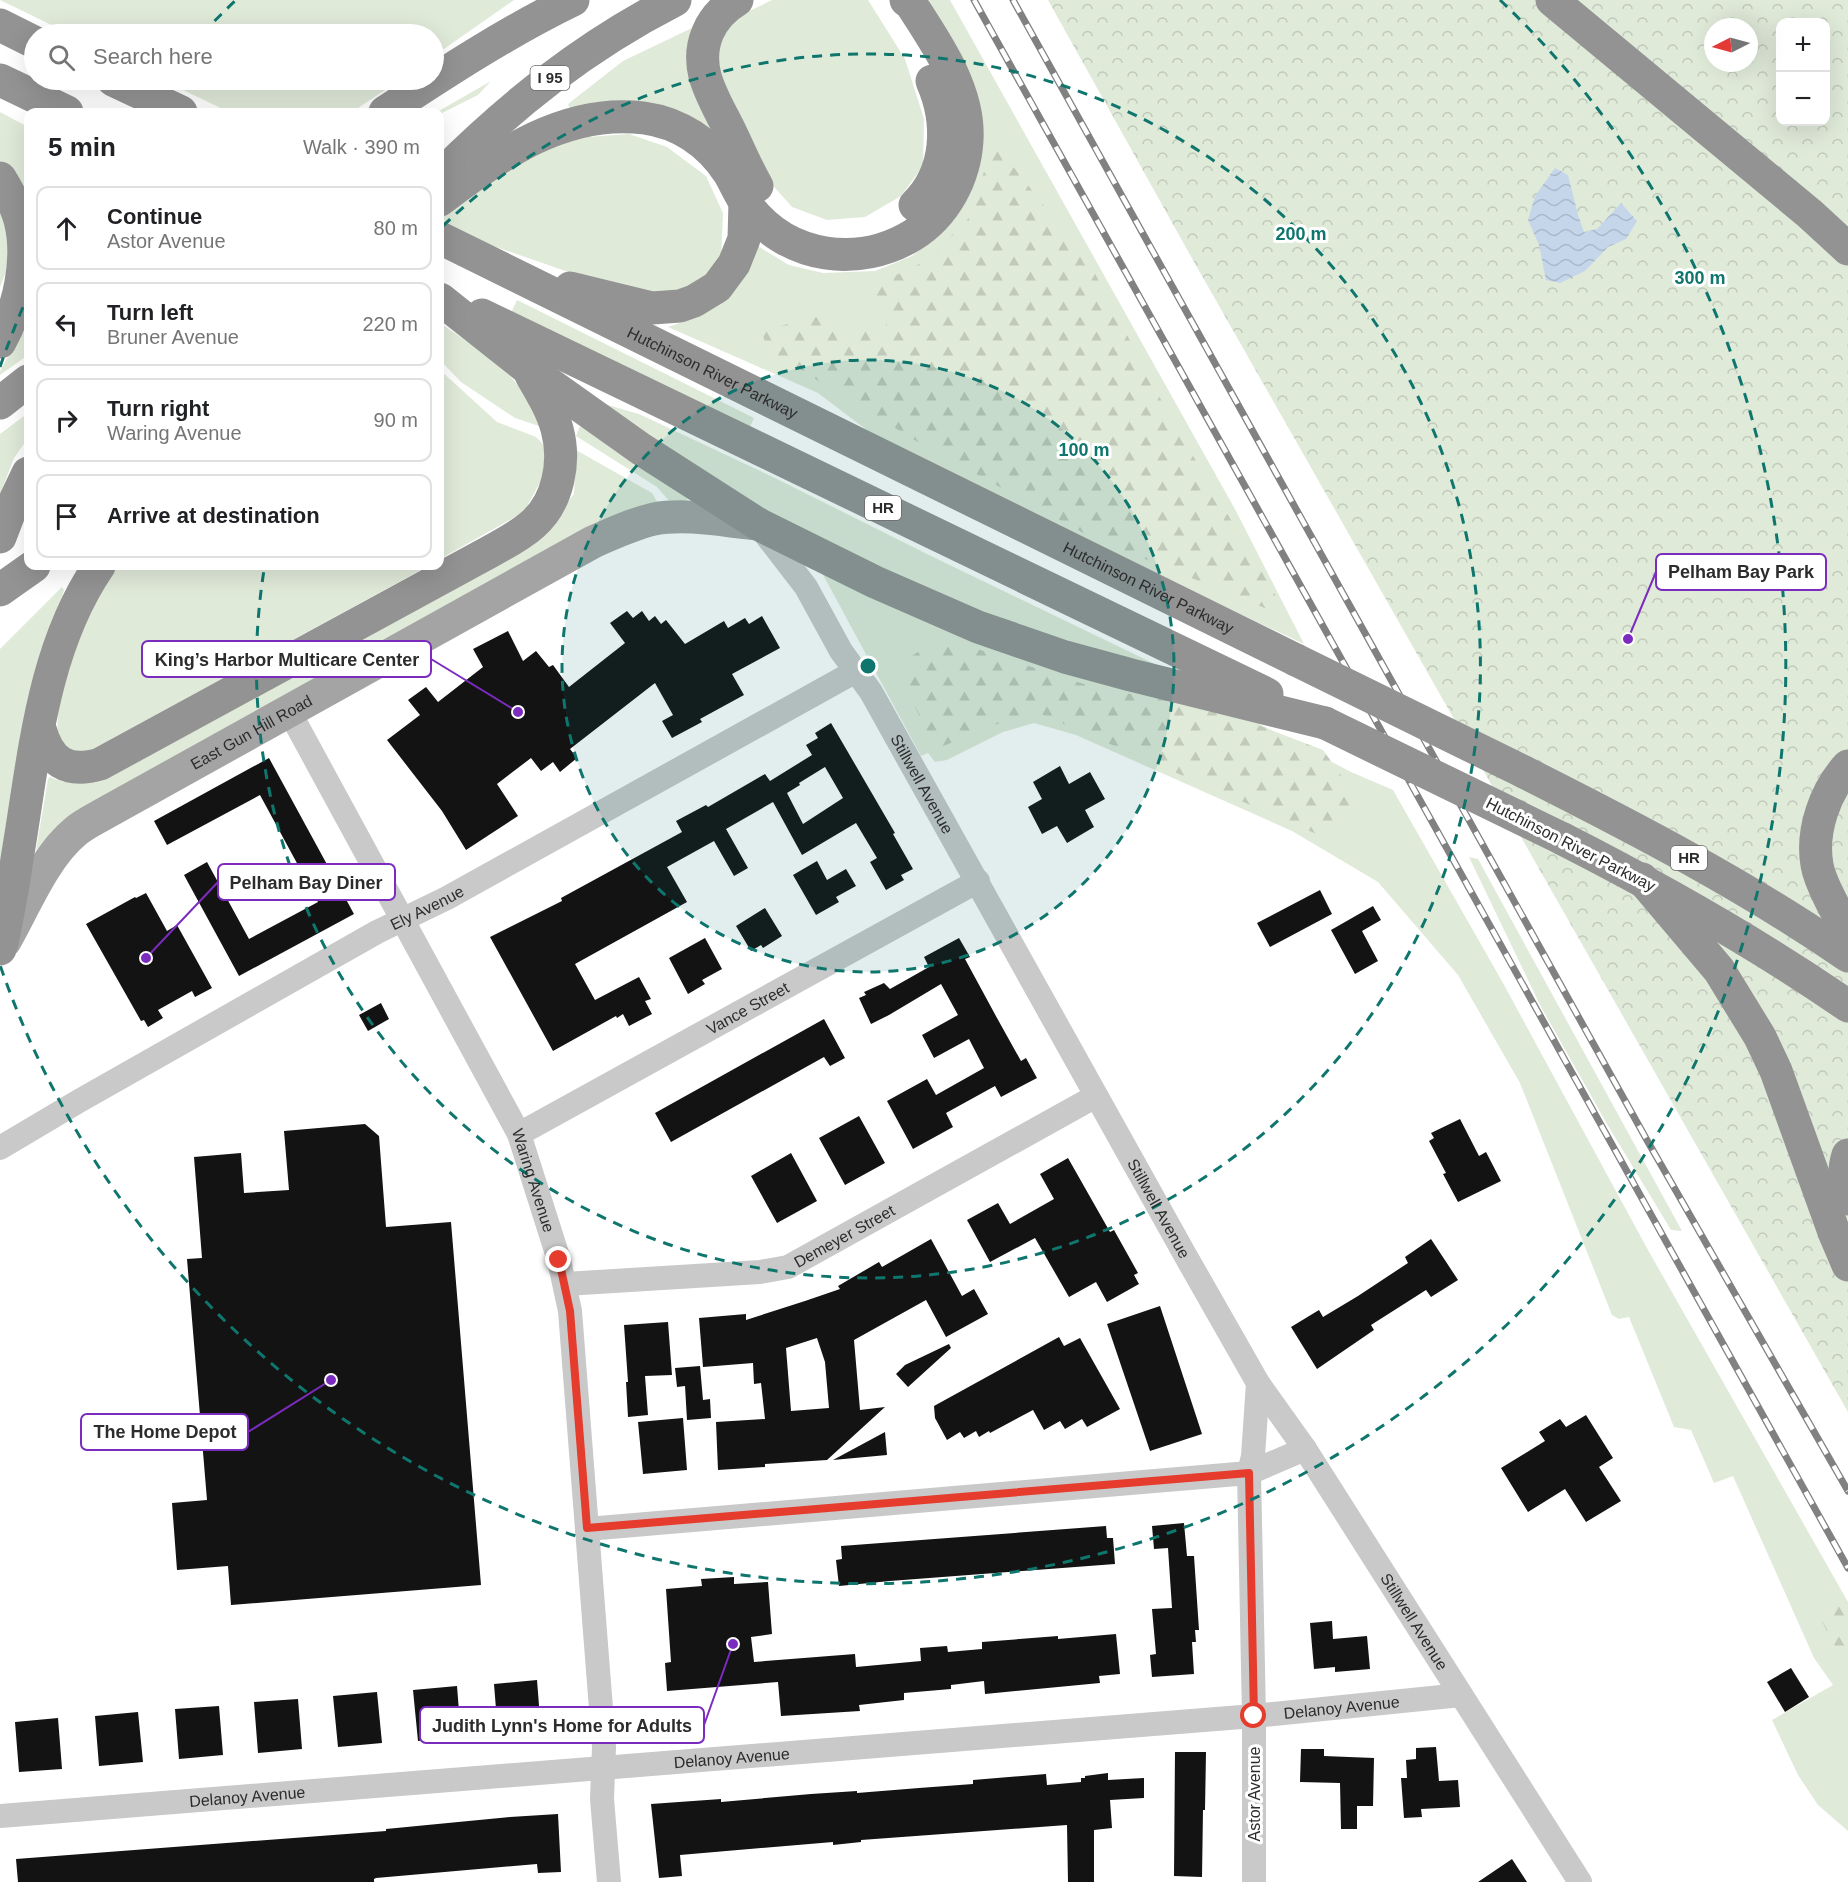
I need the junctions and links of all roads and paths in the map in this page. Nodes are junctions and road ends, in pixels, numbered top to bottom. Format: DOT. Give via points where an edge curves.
graph roads {
  1 [pos="573,0"];
  2 [pos="675,0"];
  3 [pos="895,0"];
  4 [pos="906,0"];
  5 [pos="1552,0"];
  6 [pos="730,6"];
  7 [pos="0,25"];
  8 [pos="24,37"];
  9 [pos="444,73"];
  10 [pos="0,80"];
  11 [pos="134,90"];
  12 [pos="418,90"];
  13 [pos="59,108"];
  14 [pos="172,108"];
  15 [pos="391,108"];
  16 [pos="0,178"];
  17 [pos="444,188"];
  18 [pos="444,188"];
  19 [pos="745,202"];
  20 [pos="444,240"];
  21 [pos="1848,249"];
  22 [pos="519,277"];
  23 [pos="444,296"];
  24 [pos="444,302"];
  25 [pos="0,342"];
  26 [pos="527,368"];
  27 [pos="24,384"];
  28 [pos="0,403"];
  29 [pos="24,482"];
  30 [pos="5,524"];
  31 [pos="758,524"];
  32 [pos="28,570"];
  33 [pos="97,570"];
  34 [pos="0,590"];
  35 [pos="856,671"];
  36 [pos="289,711"];
  37 [pos="1326,723"];
  38 [pos="40,729"];
  39 [pos="1848,766"];
  40 [pos="1642,879"];
  41 [pos="978,881"];
  42 [pos="403,920"];
  43 [pos="1848,926"];
  44 [pos="0,949"];
  45 [pos="1848,956"];
  46 [pos="1848,1006"];
  47 [pos="1096,1096"];
  48 [pos="519,1134"];
  49 [pos="0,1148"];
  50 [pos="1848,1155"];
  51 [pos="1848,1199"];
  52 [pos="1848,1265"];
  53 [pos="565,1284"];
  54 [pos="1258,1383"];
  55 [pos="1305,1449"];
  56 [pos="1249,1473"];
  57 [pos="587,1528"];
  58 [pos="1461,1695"];
  59 [pos="1254,1716"];
  60 [pos="604,1768"];
  61 [pos="0,1816"];
  62 [pos="609,1882"];
  63 [pos="1254,1882"];
  64 [pos="1580,1882"];
  1 -- 9 [label="highway"];
  2 -- 17 [label="highway, I 95" via="619,30 556,73 500,119"];
  3 -- 6 [label="highway" via="938,97 944,129 942,150 931,186 909,210 884,227 850,236 812,231 789,220 769,202 753,178 705,76 704,42 713,21"];
  4 -- 19 [label="highway" via="951,72 966,121 965,160 944,207 904,240 868,253 843,255 812,250 784,238"];
  5 -- 21 [label="highway"];
  7 -- 8 [label="highway"];
  10 -- 13 [label="highway"];
  11 -- 14 [label="highway"];
  12 -- 15 [label="highway"];
  16 -- 25 [label="highway" via="18,214 23,250 17,302"];
  18 -- 19 [label="highway" via="546,133 584,122 634,117 664,122 696,138 724,166"];
  19 -- 22 [label="highway" via="744,239 734,264 717,287 690,303 652,308"];
  20 -- 22 [label="highway, Hutchinson River Parkway / HR"];
  22 -- 45 [label="highway, Hutchinson River Parkway / HR, bridge" via="1524,772 1675,850"];
  23 -- 37 [label="highway, Hutchinson River Parkway / HR"];
  24 -- 26 [label="highway"];
  26 -- 31 [label="highway" via="640,448"];
  26 -- 38 [label="highway" via="553,417 561,455 553,496 538,519 522,532 100,764 81,768 63,764 48,751"];
  27 -- 28 [label="highway"];
  29 -- 30 [label="highway"];
  31 -- 35 [label="street, Stillwell Avenue" via="806,587"];
  31 -- 36 [label="main road, East Gun Hill Road" via="687,517 656,519 623,529"];
  31 -- 37 [label="highway" via="866,578 1024,643 1102,667"];
  32 -- 34 [label="highway"];
  33 -- 38 [label="highway" via="65,627 52,667"];
  35 -- 41 [label="street, Stillwell Avenue"];
  35 -- 42 [label="street, Ely Avenue"];
  36 -- 42 [label="street, Waring Avenue"];
  36 -- 44 [label="main road, East Gun Hill Road" via="74,832 48,864"];
  37 -- 40 [label="highway, Hutchinson River Parkway / HR, bridge"];
  38 -- 44 [label="highway"];
  39 -- 43 [label="highway" via="1826,800 1816,848 1822,881 1836,912"];
  40 -- 46 [label="highway, Hutchinson River Parkway / HR" via="1754,944"];
  40 -- 52 [label="highway" via="1719,970 1760,1037"];
  41 -- 47 [label="street, Stillwell Avenue"];
  41 -- 48 [label="street, Vance Street"];
  42 -- 48 [label="street, Waring Avenue"];
  42 -- 49 [label="street, Ely Avenue"];
  47 -- 53 [label="street, Demeyer Street" via="788,1267"];
  47 -- 54 [label="street, Stillwell Avenue"];
  48 -- 53 [label="street, Waring Avenue"];
  50 -- 51 [label="highway" via="1844,1180"];
  53 -- 57 [label="street, Waring Avenue"];
  54 -- 55 [label="street, Stillwell Avenue"];
  54 -- 56 [label="street, Astor Avenue"];
  55 -- 56 [label="street"];
  55 -- 58 [label="street, Stillwell Avenue"];
  56 -- 57 [label="street"];
  56 -- 59 [label="street, Astor Avenue"];
  57 -- 60 [label="street, Waring Avenue"];
  58 -- 59 [label="street, Delanoy Avenue"];
  58 -- 64 [label="street, Stillwell Avenue"];
  59 -- 60 [label="street, Delanoy Avenue"];
  59 -- 63 [label="street, Astor Avenue"];
  60 -- 61 [label="street, Delanoy Avenue"];
  60 -- 62 [label="street, Waring Avenue" via="602,1799"];
}
